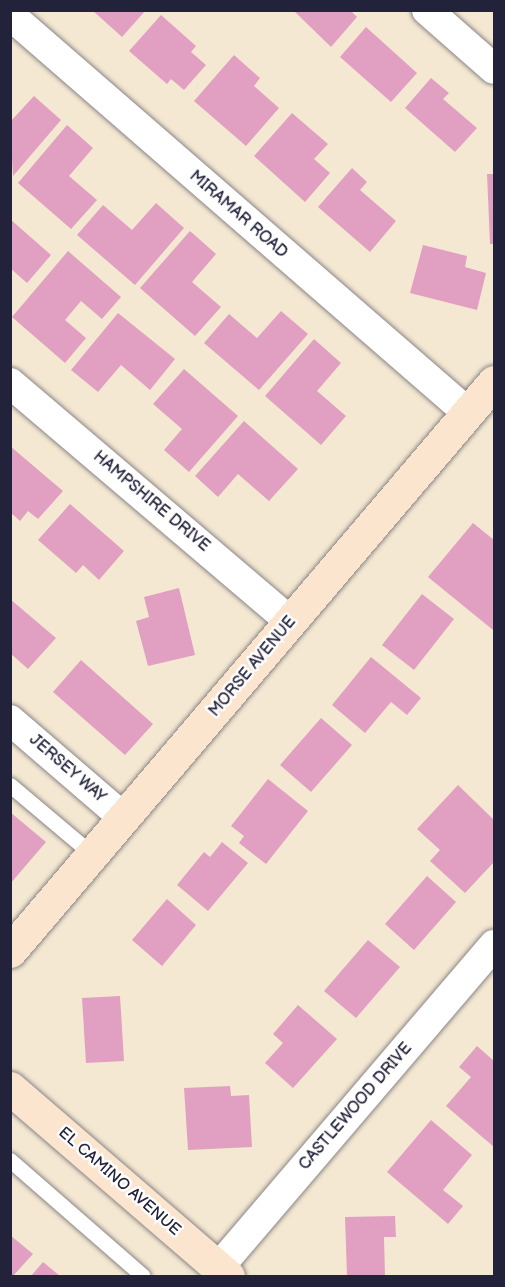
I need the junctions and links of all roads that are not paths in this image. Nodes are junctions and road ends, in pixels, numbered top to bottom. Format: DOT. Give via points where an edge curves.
graph roads {
  1 [pos="427,10"];
  2 [pos="10,15"];
  3 [pos="495,69"];
  4 [pos="495,382"];
  5 [pos="10,383"];
  6 [pos="468,413"];
  7 [pos="291,622"];
  8 [pos="10,720"];
  9 [pos="10,785"];
  10 [pos="124,818"];
  11 [pos="93,855"];
  12 [pos="495,945"];
  13 [pos="10,951"];
  14 [pos="10,1088"];
  15 [pos="10,1160"];
  16 [pos="223,1272"];
  17 [pos="143,1276"];
  1 -- 3 [label="street"];
  2 -- 6 [label="street, MIRAMAR ROAD"];
  4 -- 6 [label="street, MORSE AVENUE"];
  5 -- 7 [label="street, HAMPSHIRE DRIVE"];
  6 -- 7 [label="street, MORSE AVENUE"];
  7 -- 10 [label="street, MORSE AVENUE"];
  8 -- 10 [label="street, JERSEY WAY"];
  9 -- 11 [label="lane"];
  10 -- 11 [label="street, MORSE AVENUE"];
  11 -- 13 [label="street, MORSE AVENUE"];
  12 -- 16 [label="street, CASTLEWOOD DRIVE"];
  14 -- 16 [label="street, EL CAMINO AVENUE"];
  15 -- 17 [label="lane"];
}
